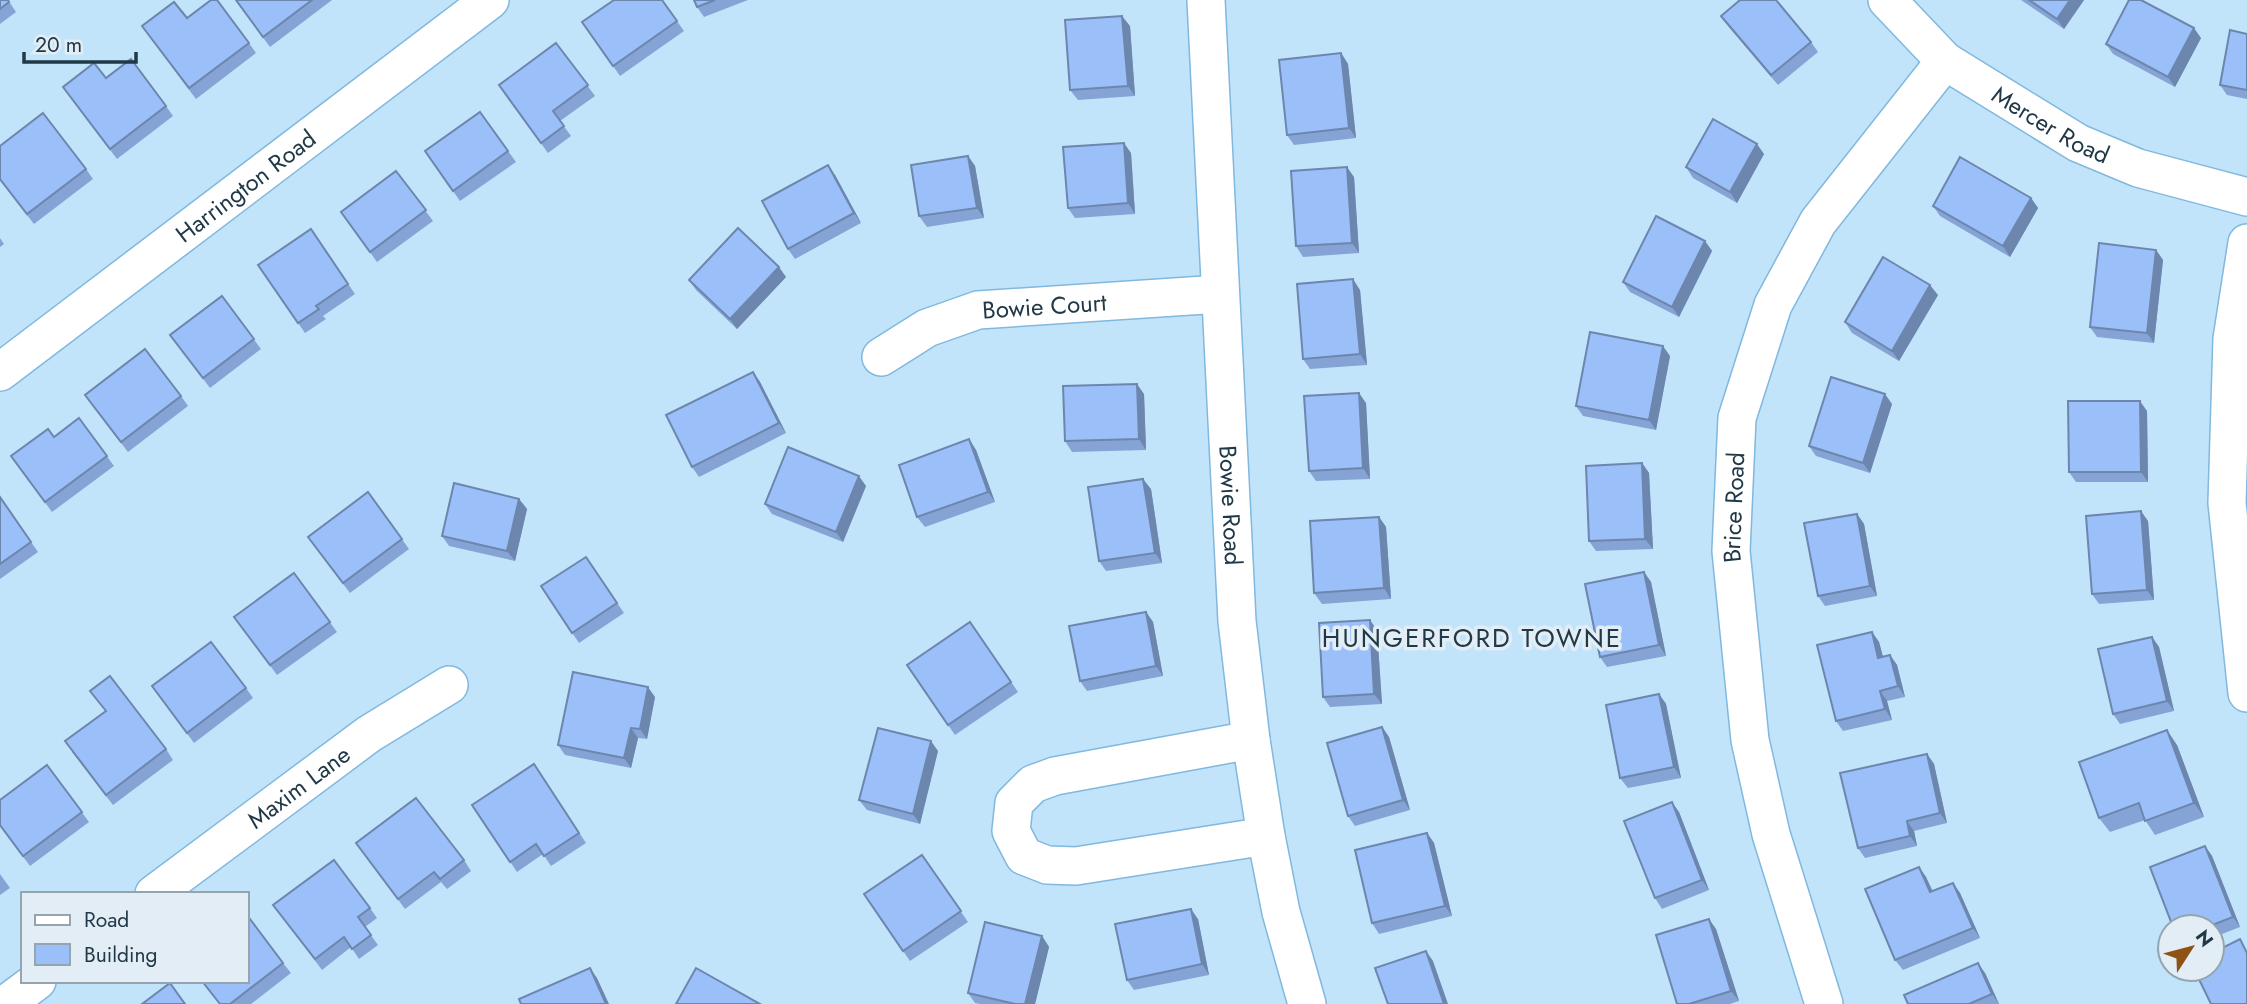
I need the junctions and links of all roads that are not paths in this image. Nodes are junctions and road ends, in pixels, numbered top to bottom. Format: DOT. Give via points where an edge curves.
graph roads {
  1 [pos="490,0"];
  2 [pos="1206,0"];
  3 [pos="1886,0"];
  4 [pos="1945,61"];
  5 [pos="2247,197"];
  6 [pos="2247,243"];
  7 [pos="1220,294"];
  8 [pos="881,357"];
  9 [pos="0,372"];
  10 [pos="449,685"];
  11 [pos="2247,693"];
  12 [pos="1251,740"];
  13 [pos="1266,836"];
  14 [pos="157,892"];
  15 [pos="34,983"];
  16 [pos="6,1004"];
  17 [pos="1307,1004"];
  18 [pos="1824,1004"];
  1 -- 9 [label="street, Harrington Road"];
  2 -- 7 [label="street, Bowie Road"];
  3 -- 4 [label="street, Mercer Road"];
  4 -- 5 [label="street, Mercer Road" via="2078,143 2138,169"];
  4 -- 18 [label="street, Brice Road" via="1818,222 1773,305 1737,418 1731,551 1750,740 1771,834"];
  6 -- 11 [label="street" via="2232,339 2227,503"];
  7 -- 8 [label="street, Bowie Court" via="978,310 927,328"];
  7 -- 12 [label="street, Bowie Road" via="1237,621"];
  10 -- 14 [label="street, Maxim Lane" via="369,734"];
  12 -- 13 [label="street, Bowie Road"];
  12 -- 13 [label="street" via="1033,784 1014,803 1011,831 1024,856 1047,865 1076,866"];
  13 -- 17 [label="street, Bowie Road"];
  15 -- 16 [label="street"];
}
